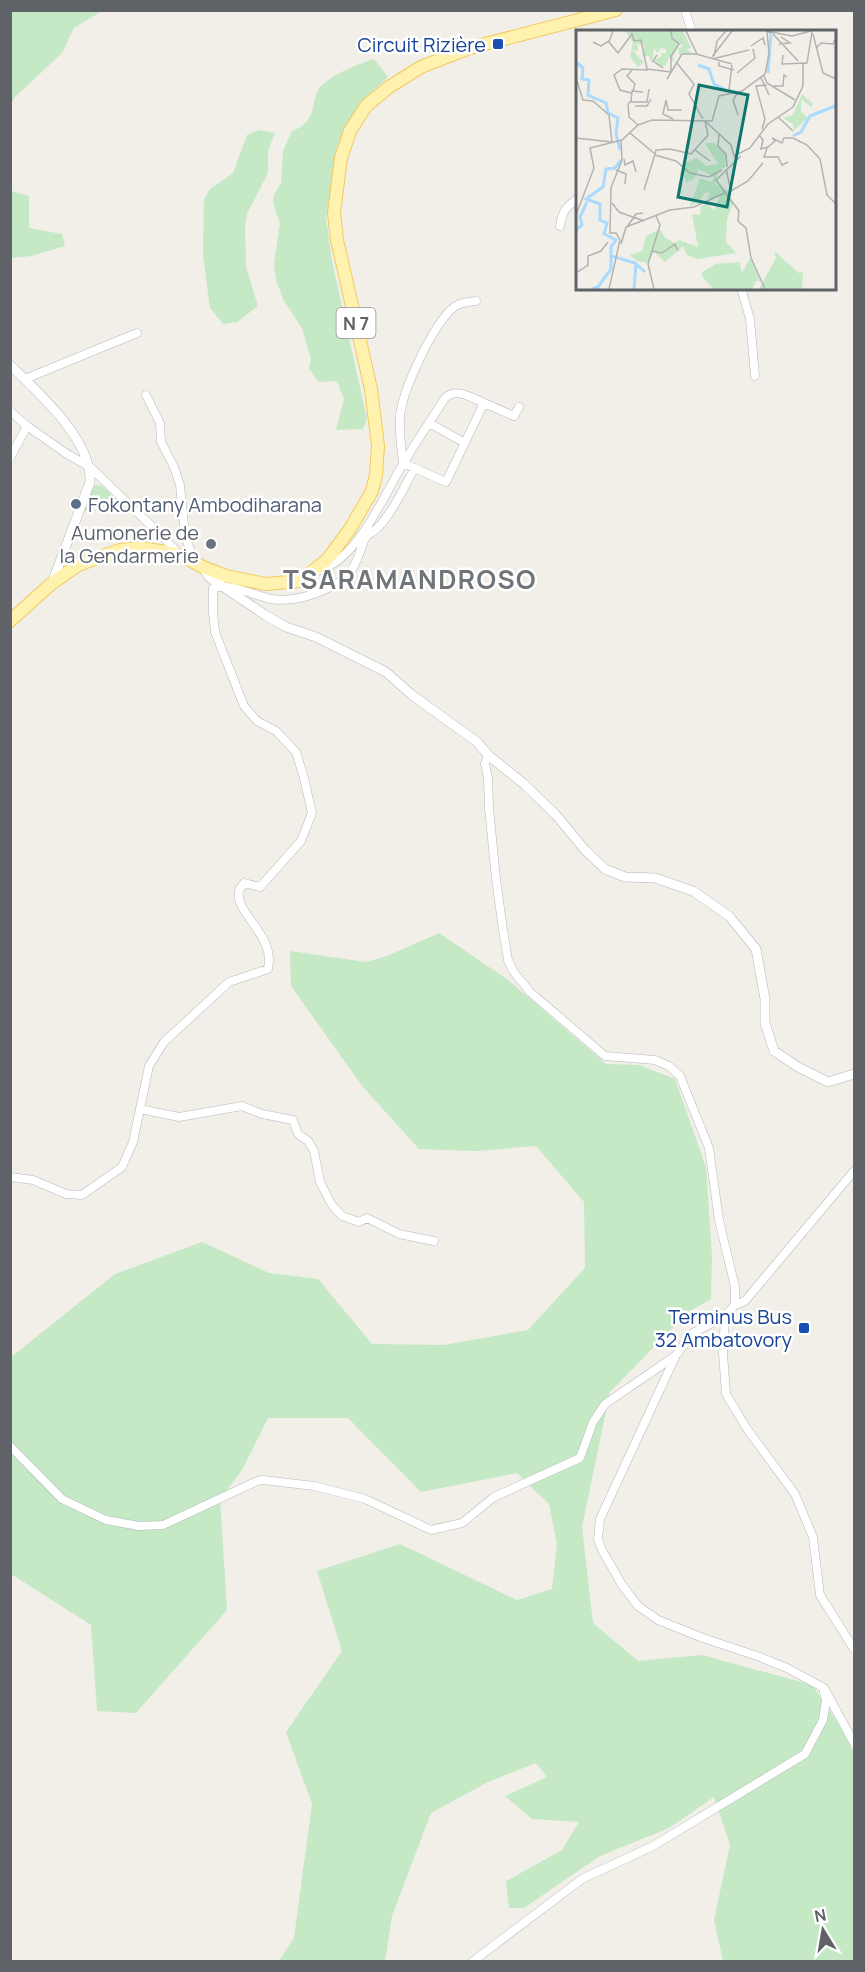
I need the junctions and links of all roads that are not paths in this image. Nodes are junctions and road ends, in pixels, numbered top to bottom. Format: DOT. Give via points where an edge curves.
graph roads {
  1 [pos="616,10"];
  2 [pos="685,10"];
  3 [pos="691,30"];
  4 [pos="576,200"];
  5 [pos="560,226"];
  6 [pos="742,290"];
  7 [pos="476,301"];
  8 [pos="137,333"];
  9 [pos="10,365"];
  10 [pos="755,376"];
  11 [pos="25,380"];
  12 [pos="146,394"];
  13 [pos="484,403"];
  14 [pos="519,407"];
  15 [pos="10,411"];
  16 [pos="429,423"];
  17 [pos="27,426"];
  18 [pos="465,443"];
  19 [pos="10,459"];
  20 [pos="403,463"];
  21 [pos="90,467"];
  22 [pos="415,468"];
  23 [pos="185,558"];
  24 [pos="312,572"];
  25 [pos="225,581"];
  26 [pos="51,584"];
  27 [pos="10,621"];
  28 [pos="488,754"];
  29 [pos="855,1074"];
  30 [pos="140,1109"];
  31 [pos="855,1171"];
  32 [pos="10,1177"];
  33 [pos="434,1241"];
  34 [pos="735,1305"];
  35 [pos="725,1316"];
  36 [pos="676,1355"];
  37 [pos="10,1446"];
  38 [pos="855,1649"];
  39 [pos="824,1688"];
  40 [pos="855,1743"];
  41 [pos="472,1962"];
  1 -- 24 [label="main road, N 7" via="486,44 416,69 366,106 350,131 341,158 334,213 371,389 378,446 376,475 372,491 350,529 327,560"];
  2 -- 3 [label="street"];
  4 -- 5 [label="street" via="561,214"];
  6 -- 10 [label="street" via="750,319"];
  7 -- 20 [label="street" via="455,306 423,352 400,414"];
  8 -- 11 [label="street"];
  9 -- 11 [label="street"];
  11 -- 21 [label="street" via="62,420"];
  12 -- 23 [label="street" via="180,484 190,550"];
  13 -- 14 [label="street" via="514,416"];
  13 -- 16 [label="street" via="458,392 450,393"];
  13 -- 18 [label="street"];
  15 -- 17 [label="street"];
  16 -- 18 [label="street"];
  16 -- 20 [label="street"];
  17 -- 19 [label="street"];
  17 -- 21 [label="street"];
  18 -- 22 [label="street" via="446,482"];
  20 -- 22 [label="street"];
  20 -- 24 [label="street" via="378,512 343,559 327,569"];
  21 -- 23 [label="street"];
  21 -- 26 [label="street" via="90,482"];
  22 -- 25 [label="street" via="387,516 366,536 350,573 330,588 305,597 274,599"];
  23 -- 25 [label="main road, N 7"];
  23 -- 26 [label="main road, N 7" via="141,548 120,550 78,564"];
  24 -- 25 [label="main road, N 7" via="300,581"];
  25 -- 28 [label="street" via="265,615 286,627 316,637 386,672"];
  25 -- 30 [label="street" via="213,588 215,632 244,706 256,721 276,731 296,752 312,813 301,841 260,887 244,883 239,891 240,903 264,938 270,957 268,969 229,982 164,1042 149,1066"];
  26 -- 27 [label="main road, N 7"];
  28 -- 29 [label="street" via="556,815 605,869 625,877 655,878 693,891 729,916 756,949 765,1023 774,1051 828,1082"];
  28 -- 34 [label="street" via="485,764 496,879 513,971 531,992 605,1056 655,1060 680,1076 709,1148"];
  30 -- 32 [label="street" via="133,1142 122,1167 82,1195"];
  30 -- 33 [label="street" via="179,1117 242,1106 292,1120 298,1134 309,1141 324,1192 342,1216 359,1222 368,1218 399,1234"];
  31 -- 34 [label="street" via="745,1301"];
  34 -- 35 [label="street"];
  35 -- 36 [label="street" via="693,1334"];
  35 -- 38 [label="street" via="726,1394 795,1494 813,1537 820,1595"];
  36 -- 37 [label="street" via="605,1404 593,1422 580,1458 494,1497 462,1523 430,1530 365,1499 314,1486 263,1480 163,1525 139,1526 106,1520 62,1499"];
  36 -- 39 [label="street" via="600,1519 598,1539 602,1550 638,1606 658,1620 787,1668"];
  39 -- 40 [label="street"];
  39 -- 41 [label="street" via="823,1720 805,1754 653,1846 582,1878"];
}
